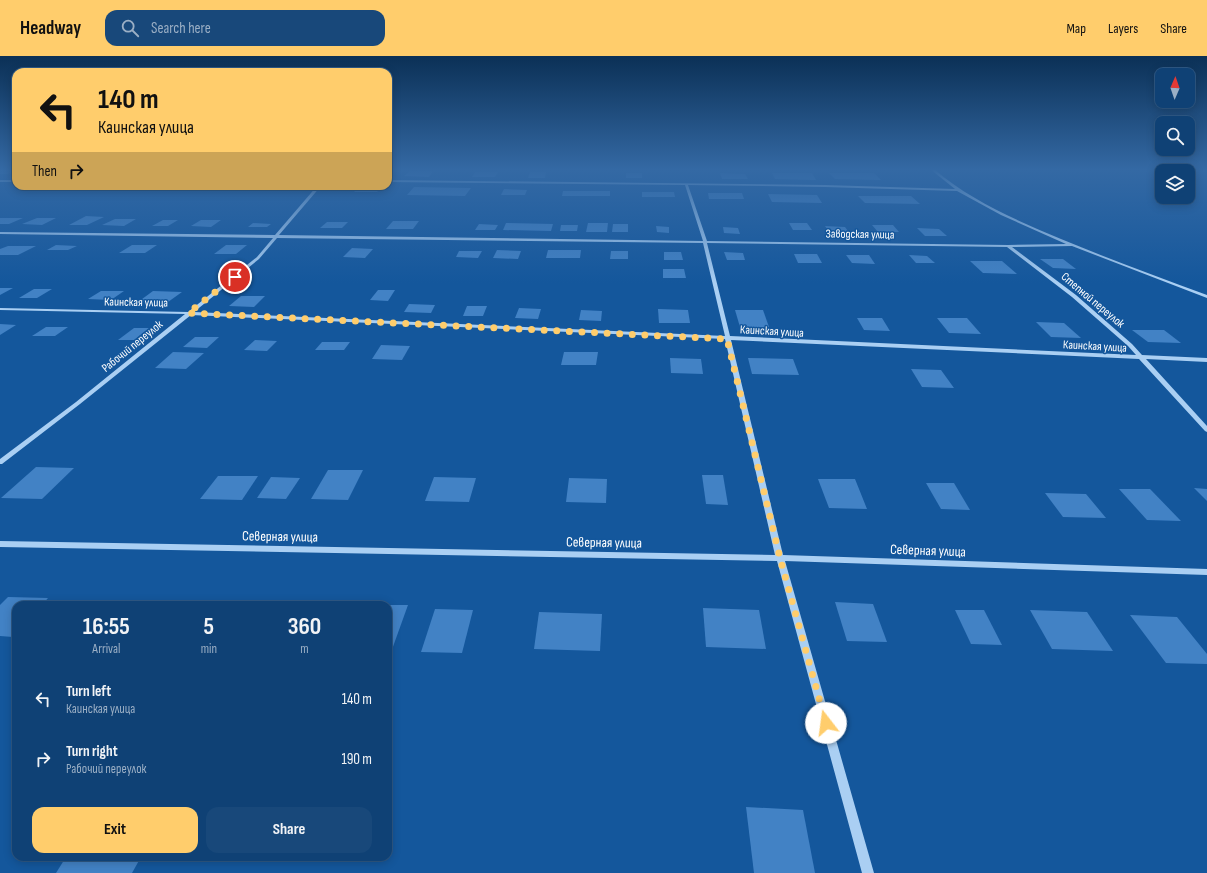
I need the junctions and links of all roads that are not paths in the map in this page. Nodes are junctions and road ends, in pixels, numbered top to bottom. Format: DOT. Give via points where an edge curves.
graph roads {
  1 [pos="302,207"];
  2 [pos="693,207"];
  3 [pos="987,207"];
  4 [pos="0,233"];
  5 [pos="278,236"];
  6 [pos="705,242"];
  7 [pos="1072,245"];
  8 [pos="1008,246"];
  9 [pos="1207,297"];
  10 [pos="0,309"];
  11 [pos="188,313"];
  12 [pos="727,339"];
  13 [pos="1140,358"];
  14 [pos="1207,360"];
  15 [pos="1207,430"];
  16 [pos="0,462"];
  17 [pos="0,544"];
  18 [pos="780,558"];
  19 [pos="1207,572"];
  20 [pos="868,873"];
  1 -- 5 [label="street, Рабочий переулок"];
  2 -- 6 [label="street"];
  3 -- 7 [label="street"];
  4 -- 5 [label="street, Заводская улица"];
  5 -- 6 [label="street, Заводская улица"];
  5 -- 11 [label="street, Рабочий переулок" via="258,258"];
  6 -- 8 [label="street, Заводская улица"];
  6 -- 12 [label="street"];
  7 -- 8 [label="street, Заводская улица"];
  7 -- 9 [label="street"];
  8 -- 13 [label="street, Степной переулок" via="1074,296 1130,345"];
  10 -- 11 [label="street, Каинская улица"];
  11 -- 12 [label="street, Каинская улица"];
  11 -- 16 [label="street, Рабочий переулок"];
  12 -- 13 [label="street, Каинская улица"];
  12 -- 18 [label="street"];
  13 -- 14 [label="street, Каинская улица"];
  13 -- 15 [label="street, Степной переулок"];
  17 -- 18 [label="street, Северная улица"];
  18 -- 19 [label="street, Северная улица"];
  18 -- 20 [label="street"];
}
